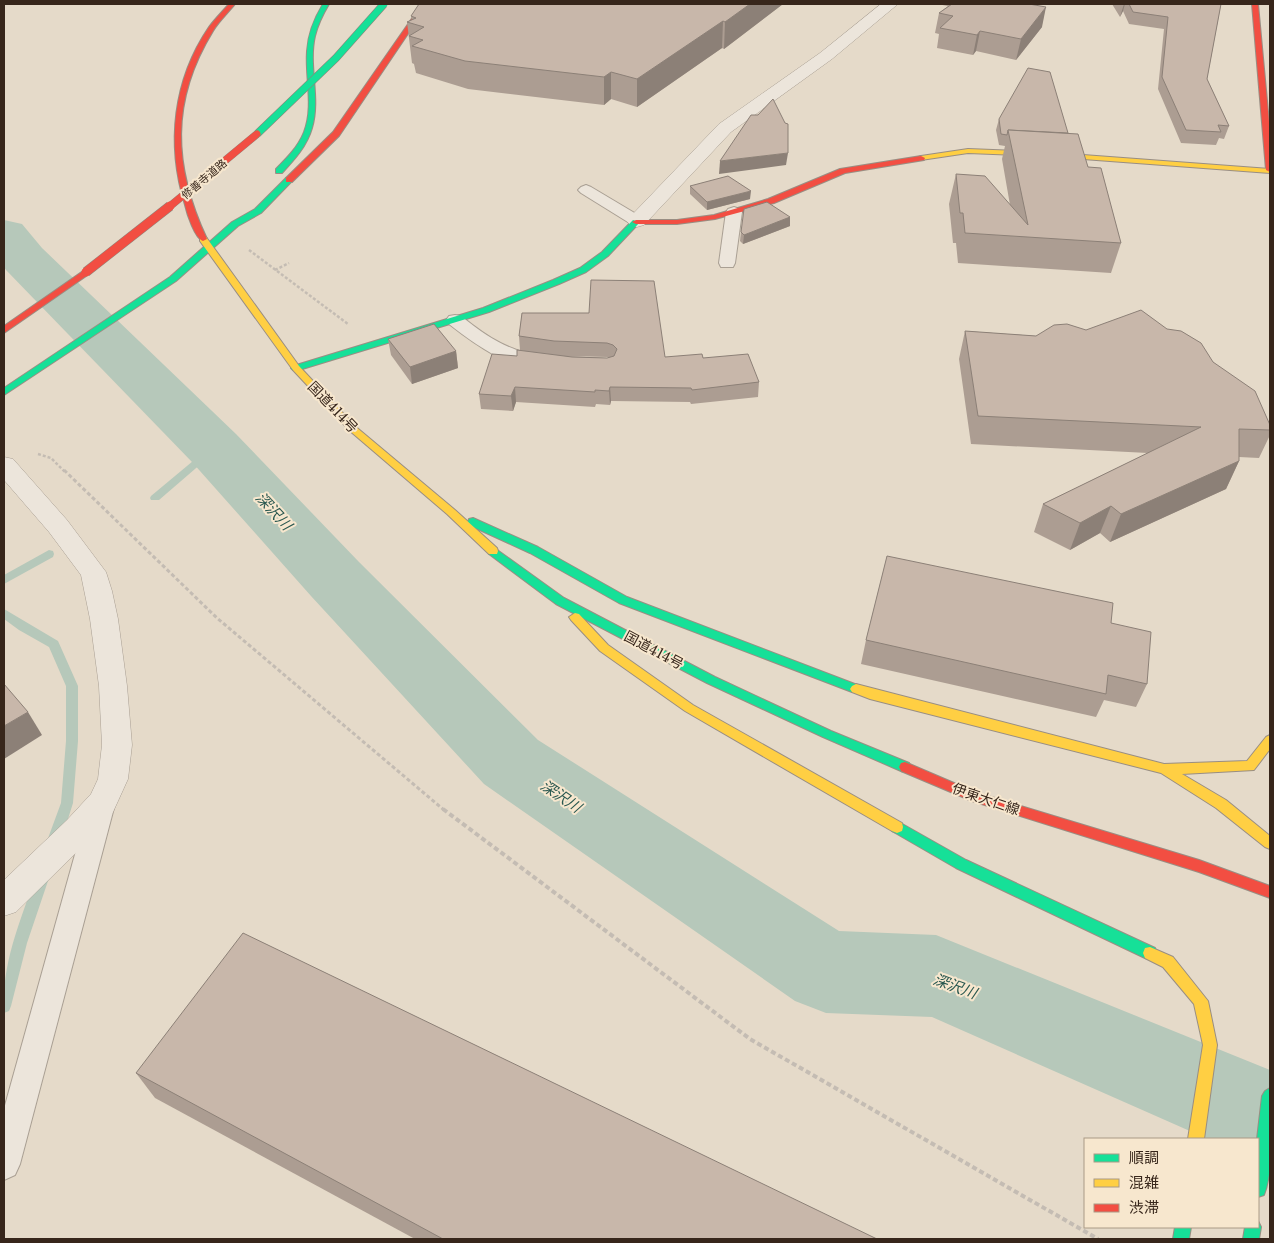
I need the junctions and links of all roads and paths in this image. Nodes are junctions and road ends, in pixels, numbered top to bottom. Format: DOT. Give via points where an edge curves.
graph roads {
  1 [pos="232,4"];
  2 [pos="326,4"];
  3 [pos="384,4"];
  4 [pos="425,4"];
  5 [pos="890,4"];
  6 [pos="1255,4"];
  7 [pos="1267,110"];
  8 [pos="1270,170"];
  9 [pos="272,178"];
  10 [pos="586,190"];
  11 [pos="246,206"];
  12 [pos="734,212"];
  13 [pos="637,221"];
  14 [pos="235,224"];
  15 [pos="250,244"];
  16 [pos="207,248"];
  17 [pos="289,263"];
  18 [pos="727,263"];
  19 [pos="276,270"];
  20 [pos="334,311"];
  21 [pos="455,320"];
  22 [pos="4,330"];
  23 [pos="555,364"];
  24 [pos="296,368"];
  25 [pos="4,392"];
  26 [pos="29,454"];
  27 [pos="4,465"];
  28 [pos="451,512"];
  29 [pos="560,601"];
  30 [pos="711,680"];
  31 [pos="1270,740"];
  32 [pos="1164,769"];
  33 [pos="102,803"];
  34 [pos="1270,844"];
  35 [pos="1270,892"];
  36 [pos="8,898"];
  37 [pos="1270,1096"];
  38 [pos="1196,1138"];
  39 [pos="4,1164"];
  40 [pos="1259,1181"];
  41 [pos="1098,1239"];
  1 -- 16 [label="main road, 国道414号" via="205,38 190,68 175,129 178,177 194,228"];
  2 -- 9 [label="main road" via="310,31 312,106 309,128"];
  3 -- 22 [label="main road, 修善寺道路, bridge" via="337,57 219,167 86,272"];
  4 -- 14 [label="main road" via="336,134 258,211"];
  5 -- 13 [label="street" via="826,56 725,128"];
  6 -- 7 [label="main road"];
  7 -- 8 [label="main road"];
  8 -- 12 [label="main road" via="968,151 835,173 790,194"];
  10 -- 13 [label="lane"];
  11 -- 14 [label="main road"];
  12 -- 13 [label="main road" via="696,221"];
  12 -- 18 [label="lane"];
  13 -- 21 [label="main road" via="605,254 583,270"];
  14 -- 16 [label="main road"];
  15 -- 19 [label="path" via="249,251"];
  16 -- 24 [label="main road, 国道414号"];
  16 -- 25 [label="main road" via="173,279"];
  17 -- 19 [label="path"];
  19 -- 20 [label="path"];
  21 -- 23 [label="lane" via="481,342 512,357"];
  21 -- 24 [label="main road"];
  24 -- 28 [label="main road, 国道414号" via="353,428"];
  26 -- 41 [label="path" via="51,458 216,618 428,798 750,1039"];
  27 -- 33 [label="street" via="87,564 99,592 113,686 117,745 114,779"];
  28 -- 29 [label="main road, 国道414号" via="503,560"];
  28 -- 32 [label="main road" via="534,550 623,600 870,694"];
  29 -- 30 [label="main road, 国道414号"];
  29 -- 38 [label="main road" via="604,648 689,708 961,864 1168,962 1201,1001 1210,1045"];
  30 -- 35 [label="main road, 伊東大仁線" via="972,796 1199,866"];
  31 -- 32 [label="main road" via="1250,766"];
  32 -- 34 [label="main road" via="1221,804"];
  33 -- 36 [label="street"];
  33 -- 39 [label="lane"];
  37 -- 40 [label="main road"];
}
